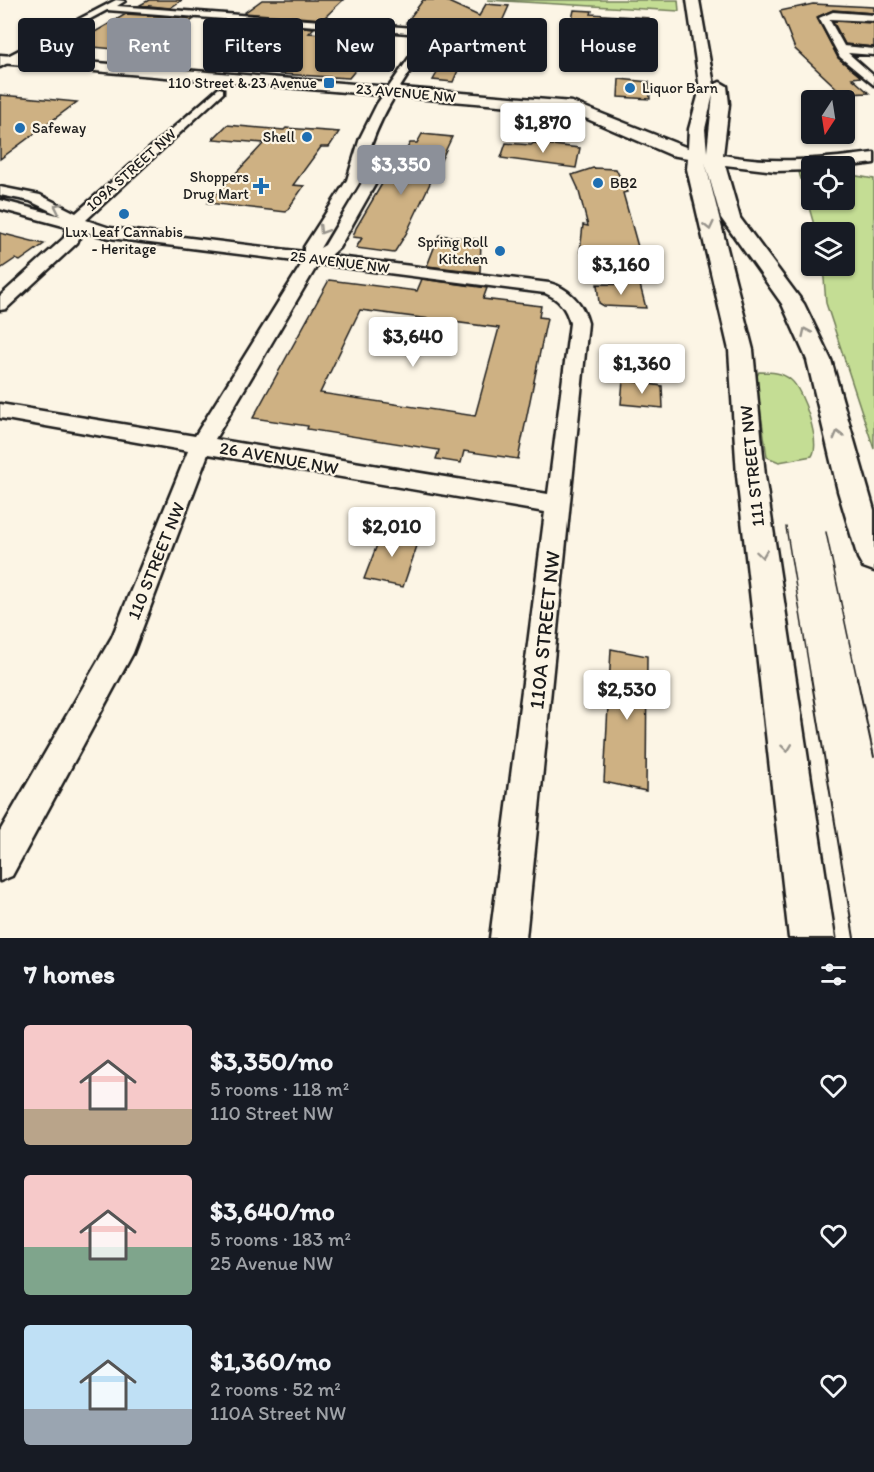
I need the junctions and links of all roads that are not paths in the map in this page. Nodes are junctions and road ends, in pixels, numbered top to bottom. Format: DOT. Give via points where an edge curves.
graph roads {
  1 [pos="123,0"];
  2 [pos="693,0"];
  3 [pos="705,0"];
  4 [pos="109,8"];
  5 [pos="874,18"];
  6 [pos="841,49"];
  7 [pos="874,51"];
  8 [pos="5,66"];
  9 [pos="69,77"];
  10 [pos="210,77"];
  11 [pos="874,82"];
  12 [pos="219,91"];
  13 [pos="388,98"];
  14 [pos="700,116"];
  15 [pos="553,122"];
  16 [pos="617,126"];
  17 [pos="590,132"];
  18 [pos="874,158"];
  19 [pos="706,164"];
  20 [pos="874,168"];
  21 [pos="855,171"];
  22 [pos="801,178"];
  23 [pos="0,191"];
  24 [pos="0,204"];
  25 [pos="79,224"];
  26 [pos="313,259"];
  27 [pos="0,306"];
  28 [pos="579,323"];
  29 [pos="0,411"];
  30 [pos="201,445"];
  31 [pos="557,505"];
  32 [pos="874,558"];
  33 [pos="0,864"];
  34 [pos="508,938"];
  35 [pos="812,938"];
  1 -- 4 [label="street"];
  2 -- 14 [label="main road, 111 STREET NW" via="707,89"];
  3 -- 19 [label="main road, 111 STREET NW" via="718,61 721,104"];
  4 -- 8 [label="street"];
  4 -- 8 [label="street"];
  4 -- 13 [label="street, 110 STREET NW" via="425,31 428,38"];
  5 -- 6 [label="street" via="826,16"];
  6 -- 7 [label="street"];
  6 -- 11 [label="street"];
  8 -- 9 [label="main road, 23 AVENUE NW"];
  8 -- 10 [label="main road, 23 AVENUE NW"];
  9 -- 10 [label="main road" via="183,82"];
  9 -- 12 [label="main road, 23 AVENUE NW"];
  10 -- 13 [label="main road, 23 AVENUE NW"];
  12 -- 13 [label="main road, 23 AVENUE NW"];
  12 -- 25 [label="street, 109A STREET NW"];
  13 -- 15 [label="main road, 23 AVENUE NW"];
  13 -- 16 [label="main road" via="572,107"];
  13 -- 26 [label="street, 110 STREET NW" via="366,138 354,180 312,247"];
  14 -- 16 [label="main road" via="673,128"];
  14 -- 19 [label="main road, 111 STREET NW"];
  16 -- 19 [label="main road"];
  17 -- 19 [label="main road"];
  18 -- 19 [label="main road" via="818,165"];
  19 -- 22 [label="main road" via="785,179"];
  32 -- 19 [label="main road, 111 STREET NW, one-way" via="819,360 793,304 731,218"];
  19 -- 35 [label="main road, 111 STREET NW, one-way" via="741,350 751,476"];
  20 -- 21 [label="main road"];
  25 -- 23 [label="street, 25 AVENUE NW, one-way" via="54,204"];
  24 -- 25 [label="street, 25 AVENUE NW"];
  25 -- 26 [label="street, 25 AVENUE NW" via="110,233"];
  25 -- 27 [label="street, 109A STREET NW" via="71,240"];
  26 -- 28 [label="street, 25 AVENUE NW" via="549,288 573,306"];
  26 -- 30 [label="street, 110 STREET NW"];
  28 -- 31 [label="street, 110A STREET NW"];
  29 -- 30 [label="street, 26 AVENUE NW"];
  30 -- 31 [label="street, 26 AVENUE NW"];
  30 -- 33 [label="street, 110 STREET NW" via="123,644"];
  31 -- 34 [label="street, 110A STREET NW"];
}
